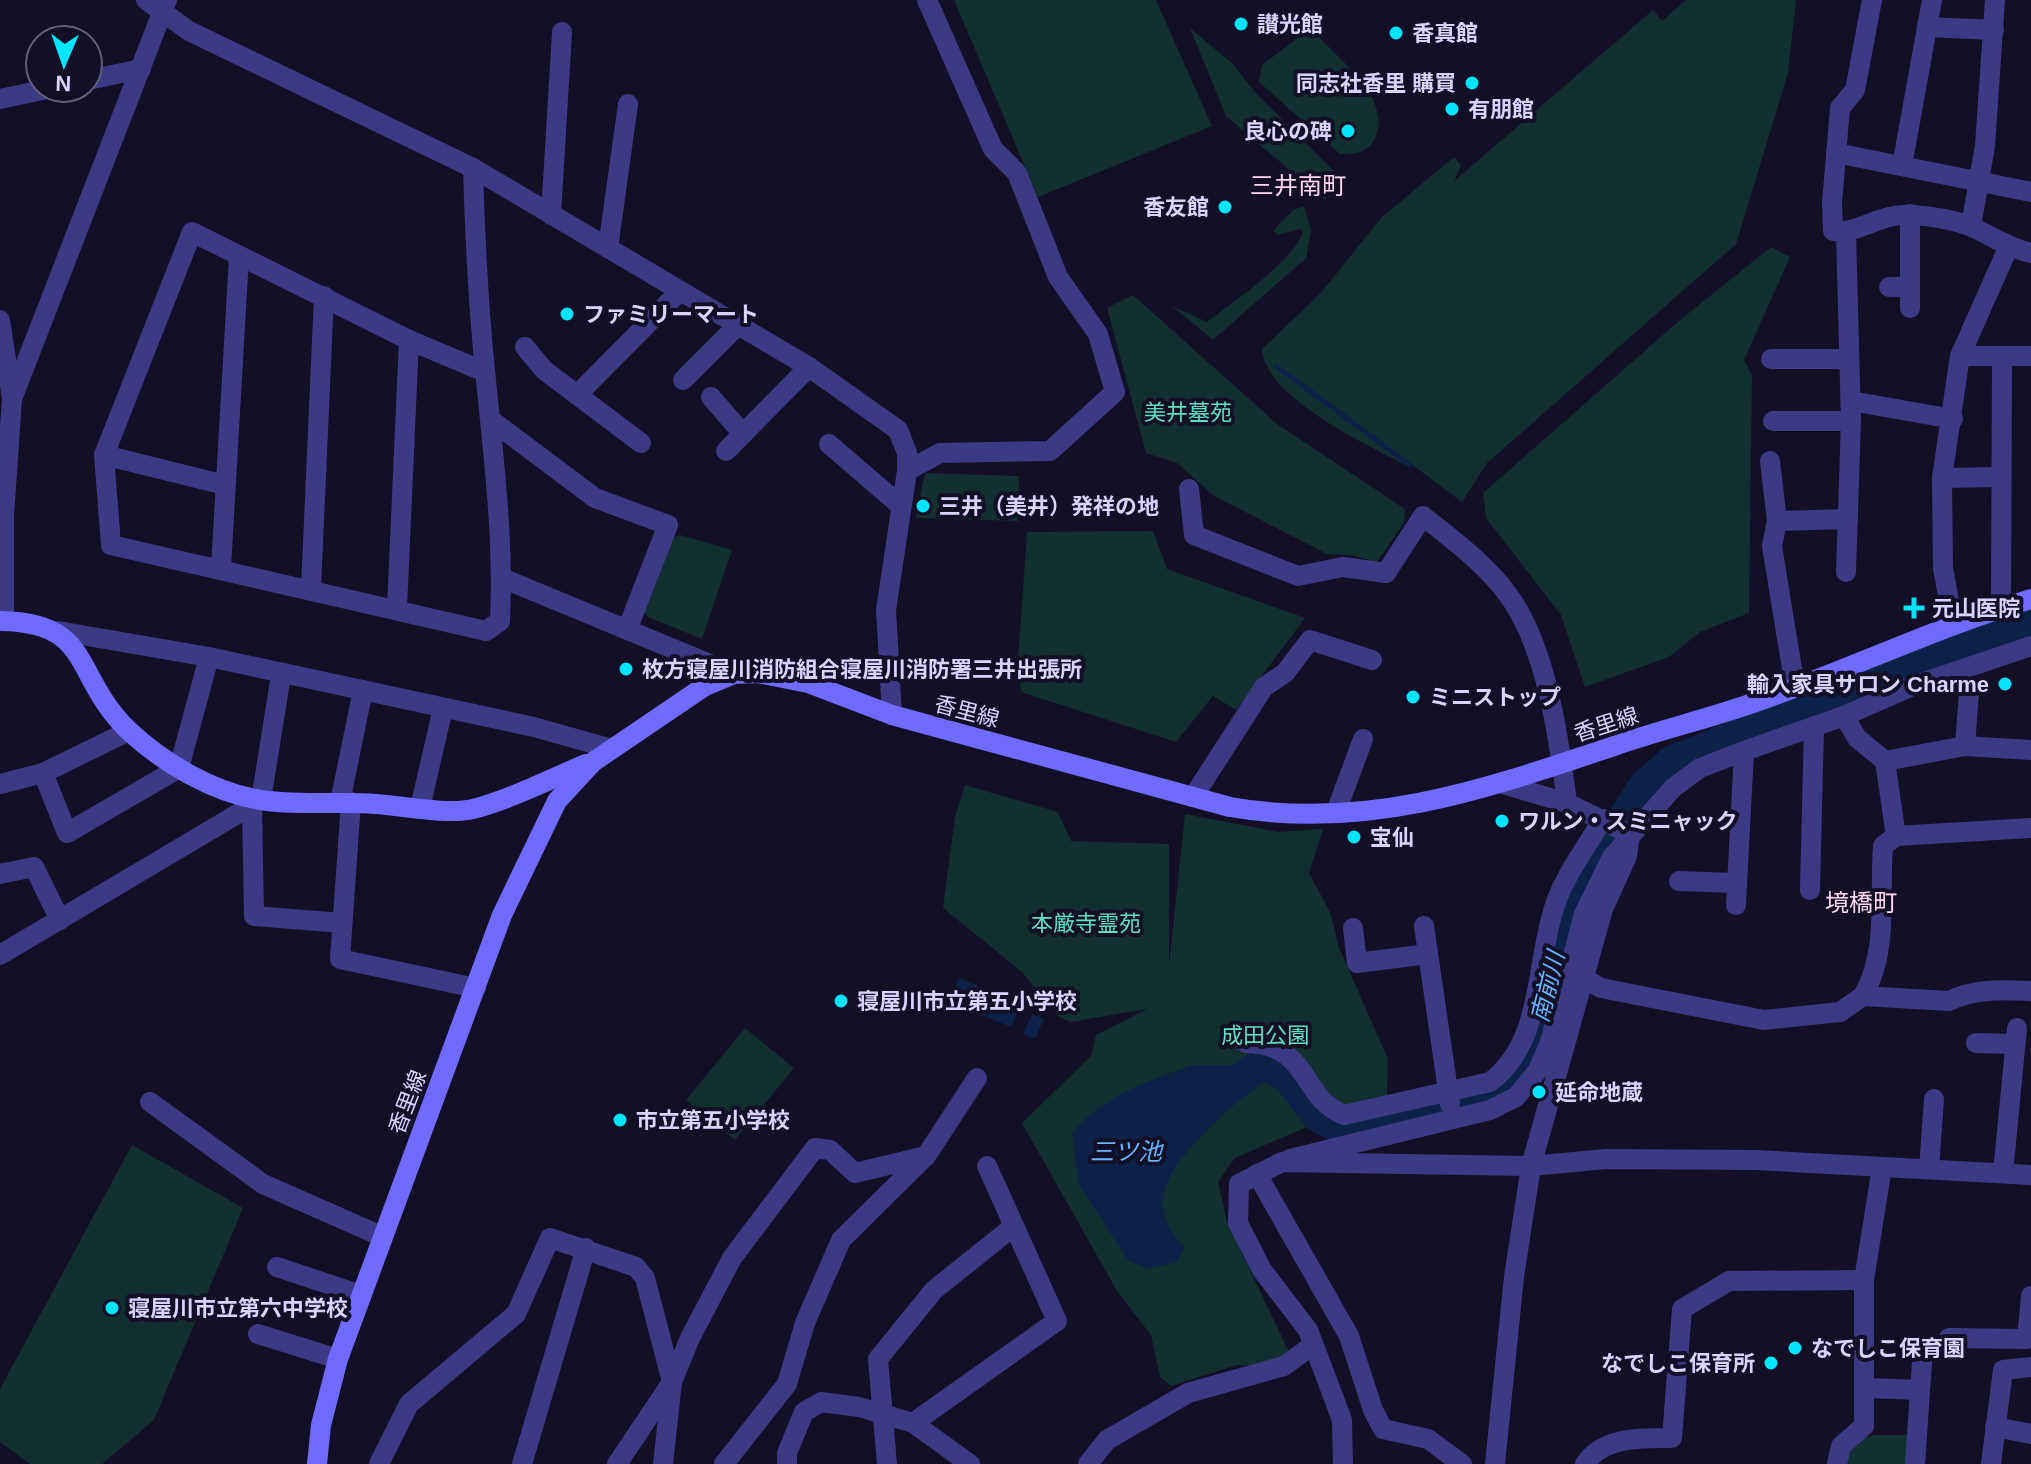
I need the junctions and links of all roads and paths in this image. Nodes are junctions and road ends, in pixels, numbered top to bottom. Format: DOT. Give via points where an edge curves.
graph roads {
  1 [pos="927,0"];
  2 [pos="1872,0"];
  3 [pos="1932,0"];
  4 [pos="1995,0"];
  5 [pos="159,3"];
  6 [pos="1927,27"];
  7 [pos="1994,30"];
  8 [pos="562,32"];
  9 [pos="141,69"];
  10 [pos="104,77"];
  11 [pos="24,94"];
  12 [pos="0,99"];
  13 [pos="628,104"];
  14 [pos="1836,153"];
  15 [pos="1902,166"];
  16 [pos="473,168"];
  17 [pos="1980,182"];
  18 [pos="2031,192"];
  19 [pos="1910,214"];
  20 [pos="551,215"];
  21 [pos="1971,226"];
  22 [pos="1846,233"];
  23 [pos="608,248"];
  24 [pos="2008,248"];
  25 [pos="2031,253"];
  26 [pos="239,257"];
  27 [pos="680,291"];
  28 [pos="1903,294"];
  29 [pos="324,296"];
  30 [pos="0,320"];
  31 [pos="738,325"];
  32 [pos="409,340"];
  33 [pos="525,347"];
  34 [pos="1960,356"];
  35 [pos="2002,356"];
  36 [pos="2031,356"];
  37 [pos="1771,359"];
  38 [pos="1849,359"];
  39 [pos="809,367"];
  40 [pos="485,372"];
  41 [pos="683,380"];
  42 [pos="577,395"];
  43 [pos="711,397"];
  44 [pos="12,399"];
  45 [pos="1851,411"];
  46 [pos="1953,419"];
  47 [pos="491,420"];
  48 [pos="1773,421"];
  49 [pos="743,434"];
  50 [pos="641,443"];
  51 [pos="829,444"];
  52 [pos="726,451"];
  53 [pos="104,455"];
  54 [pos="1770,461"];
  55 [pos="907,471"];
  56 [pos="2001,477"];
  57 [pos="1942,478"];
  58 [pos="225,485"];
  59 [pos="1184,499"];
  60 [pos="901,506"];
  61 [pos="2,516"];
  62 [pos="1848,519"];
  63 [pos="1777,521"];
  64 [pos="221,568"];
  65 [pos="1846,572"];
  66 [pos="502,578"];
  67 [pos="311,588"];
  68 [pos="2031,599"];
  69 [pos="397,608"];
  70 [pos="2001,608"];
  71 [pos="2,621"];
  72 [pos="1953,623"];
  73 [pos="627,630"];
  74 [pos="58,631"];
  75 [pos="2031,646"];
  76 [pos="209,657"];
  77 [pos="1372,660"];
  78 [pos="734,674"];
  79 [pos="281,675"];
  80 [pos="1795,687"];
  81 [pos="363,690"];
  82 [pos="1969,692"];
  83 [pos="443,708"];
  84 [pos="892,715"];
  85 [pos="1844,716"];
  86 [pos="1814,726"];
  87 [pos="129,731"];
  88 [pos="1363,739"];
  89 [pos="1965,746"];
  90 [pos="612,749"];
  91 [pos="2031,750"];
  92 [pos="1744,751"];
  93 [pos="1885,761"];
  94 [pos="593,762"];
  95 [pos="1560,765"];
  96 [pos="179,768"];
  97 [pos="43,773"];
  98 [pos="0,784"];
  99 [pos="1503,784"];
  100 [pos="1193,797"];
  101 [pos="346,802"];
  102 [pos="257,803"];
  103 [pos="1567,803"];
  104 [pos="420,808"];
  105 [pos="1336,812"];
  106 [pos="1603,819"];
  107 [pos="2031,828"];
  108 [pos="1630,834"];
  109 [pos="1896,836"];
  110 [pos="0,874"];
  111 [pos="1679,881"];
  112 [pos="1734,883"];
  113 [pos="1810,890"];
  114 [pos="1736,905"];
  115 [pos="60,920"];
  116 [pos="342,923"];
  117 [pos="1424,926"];
  118 [pos="1353,928"];
  119 [pos="1546,943"];
  120 [pos="1576,946"];
  121 [pos="1428,954"];
  122 [pos="0,955"];
  123 [pos="1583,978"];
  124 [pos="476,988"];
  125 [pos="2031,991"];
  126 [pos="1863,996"];
  127 [pos="1246,1043"];
  128 [pos="1976,1043"];
  129 [pos="977,1078"];
  130 [pos="1934,1099"];
  131 [pos="150,1102"];
  132 [pos="1451,1104"];
  133 [pos="926,1156"];
  134 [pos="1282,1162"];
  135 [pos="987,1166"];
  136 [pos="1531,1166"];
  137 [pos="1882,1167"];
  138 [pos="1929,1169"];
  139 [pos="2003,1173"];
  140 [pos="1257,1174"];
  141 [pos="2031,1175"];
  142 [pos="1014,1226"];
  143 [pos="381,1236"];
  144 [pos="586,1248"];
  145 [pos="277,1267"];
  146 [pos="1864,1280"];
  147 [pos="361,1295"];
  148 [pos="2031,1296"];
  149 [pos="258,1334"];
  150 [pos="1949,1338"];
  151 [pos="1313,1345"];
  152 [pos="338,1359"];
  153 [pos="1922,1362"];
  154 [pos="2031,1367"];
  155 [pos="672,1382"];
  156 [pos="1864,1388"];
  157 [pos="1920,1390"];
  158 [pos="885,1416"];
  159 [pos="913,1423"];
  160 [pos="1995,1427"];
  161 [pos="2031,1434"];
  162 [pos="1096,1459"];
  163 [pos="386,1460"];
  164 [pos="317,1464"];
  165 [pos="522,1464"];
  166 [pos="617,1464"];
  167 [pos="663,1464"];
  168 [pos="724,1464"];
  169 [pos="787,1464"];
  170 [pos="887,1464"];
  171 [pos="970,1464"];
  172 [pos="1343,1464"];
  173 [pos="1462,1464"];
  174 [pos="1495,1464"];
  175 [pos="1585,1464"];
  176 [pos="1837,1464"];
  177 [pos="1915,1464"];
  178 [pos="1991,1464"];
  1 -- 55 [label="street" via="993,149 1017,173 1058,277 1098,334 1115,392 1050,451 940,453"];
  2 -- 14 [label="street" via="1855,90 1840,108"];
  3 -- 6 [label="street"];
  4 -- 7 [label="street"];
  5 -- 9 [label="street"];
  5 -- 16 [label="street" via="189,31"];
  6 -- 7 [label="street"];
  6 -- 15 [label="street"];
  7 -- 17 [label="street"];
  8 -- 20 [label="street"];
  9 -- 10 [label="street"];
  9 -- 44 [label="street"];
  11 -- 12 [label="street"];
  13 -- 23 [label="street"];
  14 -- 15 [label="street"];
  14 -- 22 [label="street" via="1833,231"];
  15 -- 17 [label="street"];
  16 -- 20 [label="street"];
  16 -- 40 [label="street"];
  17 -- 18 [label="street"];
  17 -- 21 [label="street"];
  19 -- 21 [label="street"];
  19 -- 22 [label="street" via="1878,217"];
  19 -- 28 [label="street"];
  20 -- 23 [label="street"];
  21 -- 24 [label="street"];
  22 -- 38 [label="street"];
  23 -- 27 [label="street"];
  24 -- 25 [label="street"];
  24 -- 34 [label="street"];
  26 -- 29 [label="street"];
  26 -- 53 [label="street" via="192,232"];
  26 -- 58 [label="street"];
  27 -- 31 [label="street"];
  27 -- 42 [label="street"];
  29 -- 32 [label="street"];
  29 -- 67 [label="street"];
  30 -- 44 [label="street"];
  31 -- 39 [label="street"];
  31 -- 41 [label="street"];
  32 -- 40 [label="street"];
  32 -- 69 [label="street"];
  33 -- 42 [label="street" via="544,370"];
  34 -- 35 [label="street"];
  34 -- 46 [label="street"];
  35 -- 36 [label="street"];
  35 -- 56 [label="street"];
  37 -- 38 [label="street"];
  38 -- 45 [label="street"];
  39 -- 49 [label="street"];
  39 -- 55 [label="street" via="898,430"];
  40 -- 47 [label="street"];
  42 -- 50 [label="street"];
  43 -- 49 [label="street"];
  44 -- 61 [label="street"];
  45 -- 46 [label="street"];
  45 -- 48 [label="street"];
  45 -- 62 [label="street"];
  46 -- 57 [label="street"];
  47 -- 66 [label="street"];
  47 -- 73 [label="street" via="595,498 668,525"];
  49 -- 52 [label="street"];
  51 -- 60 [label="street"];
  53 -- 58 [label="street"];
  53 -- 64 [label="street" via="111,545"];
  54 -- 63 [label="street"];
  55 -- 60 [label="street"];
  56 -- 57 [label="street"];
  56 -- 70 [label="street"];
  57 -- 72 [label="street" via="1943,568"];
  58 -- 64 [label="street"];
  59 -- 95 [label="street" via="1194,535 1259,551 1298,576 1343,567 1386,573 1423,516 1509,595 1531,635"];
  60 -- 84 [label="street" via="886,610"];
  61 -- 71 [label="street"];
  62 -- 63 [label="street"];
  62 -- 65 [label="street"];
  63 -- 80 [label="street" via="1772,546"];
  64 -- 67 [label="street"];
  66 -- 69 [label="street" via="500,621 486,631"];
  66 -- 73 [label="street"];
  67 -- 69 [label="street"];
  68 -- 70 [label="street, 香里線"];
  70 -- 72 [label="street, 香里線"];
  71 -- 74 [label="street" via="42,624"];
  72 -- 80 [label="street, 香里線"];
  73 -- 78 [label="street"];
  74 -- 76 [label="street"];
  74 -- 87 [label="street" via="73,646 101,699"];
  75 -- 85 [label="street" via="1910,687"];
  76 -- 79 [label="street"];
  76 -- 96 [label="street"];
  77 -- 100 [label="street" via="1310,640 1285,673 1264,687"];
  78 -- 84 [label="street, 香里線" via="808,683"];
  78 -- 90 [label="street, 香里線" via="705,686"];
  79 -- 81 [label="street"];
  79 -- 102 [label="street"];
  80 -- 95 [label="street, 香里線"];
  81 -- 83 [label="street"];
  81 -- 101 [label="street"];
  82 -- 89 [label="street"];
  83 -- 90 [label="street"];
  83 -- 104 [label="street"];
  84 -- 100 [label="street, 香里線"];
  85 -- 86 [label="street"];
  85 -- 93 [label="street" via="1857,738"];
  86 -- 92 [label="street"];
  86 -- 113 [label="street"];
  87 -- 96 [label="street"];
  87 -- 97 [label="street"];
  88 -- 105 [label="street"];
  89 -- 91 [label="street"];
  89 -- 93 [label="street"];
  90 -- 94 [label="street, 香里線"];
  92 -- 108 [label="street" via="1673,788"];
  92 -- 112 [label="street"];
  93 -- 109 [label="street"];
  94 -- 104 [label="street" via="471,809"];
  94 -- 124 [label="street, 香里線" via="557,801 534,843"];
  95 -- 99 [label="street, 香里線"];
  95 -- 103 [label="street"];
  96 -- 97 [label="street" via="67,833"];
  96 -- 102 [label="street"];
  97 -- 98 [label="street"];
  99 -- 103 [label="street"];
  99 -- 105 [label="street, 香里線" via="1435,803"];
  100 -- 105 [label="street, 香里線" via="1277,815"];
  101 -- 102 [label="street"];
  101 -- 104 [label="street"];
  101 -- 116 [label="street"];
  102 -- 115 [label="street"];
  102 -- 116 [label="street" via="254,916"];
  103 -- 106 [label="street"];
  106 -- 108 [label="street"];
  106 -- 119 [label="street" via="1555,904"];
  107 -- 109 [label="street"];
  108 -- 120 [label="street" via="1612,857 1584,914"];
  108 -- 123 [label="street"];
  109 -- 126 [label="street" via="1883,846 1877,954"];
  110 -- 115 [label="street" via="34,867"];
  111 -- 112 [label="street"];
  112 -- 114 [label="street"];
  115 -- 122 [label="street"];
  116 -- 124 [label="street" via="340,959"];
  117 -- 121 [label="street"];
  118 -- 121 [label="street" via="1357,963"];
  119 -- 120 [label="street"];
  119 -- 132 [label="street" via="1536,999 1506,1070"];
  120 -- 132 [label="street" via="1538,1070 1516,1097 1490,1110"];
  121 -- 132 [label="street"];
  123 -- 126 [label="street" via="1601,988 1764,1020 1840,1012"];
  123 -- 136 [label="street"];
  124 -- 143 [label="street, 香里線"];
  125 -- 126 [label="street" via="1993,990 1949,1001"];
  127 -- 132 [label="street" via="1279,1049 1300,1067 1324,1103 1344,1115"];
  128 -- 139 [label="street" via="2016,1036"];
  129 -- 133 [label="street"];
  130 -- 138 [label="street"];
  131 -- 143 [label="street" via="263,1184"];
  132 -- 134 [label="street"];
  133 -- 155 [label="street" via="855,1173 830,1150 815,1148 732,1258"];
  133 -- 168 [label="street" via="841,1240 805,1323 787,1384"];
  134 -- 136 [label="street"];
  134 -- 140 [label="street"];
  135 -- 142 [label="street"];
  136 -- 137 [label="street" via="1621,1159"];
  136 -- 174 [label="street"];
  137 -- 138 [label="street"];
  137 -- 146 [label="street"];
  138 -- 139 [label="street"];
  139 -- 141 [label="street"];
  140 -- 151 [label="street" via="1239,1184 1238,1223 1262,1270 1308,1330"];
  140 -- 173 [label="street" via="1349,1336 1383,1429 1428,1439"];
  142 -- 158 [label="street" via="934,1290 878,1359"];
  142 -- 159 [label="street" via="1057,1321"];
  143 -- 147 [label="street, 香里線"];
  144 -- 155 [label="street" via="636,1267 645,1278"];
  144 -- 163 [label="street" via="550,1238 516,1314 409,1404"];
  144 -- 165 [label="street"];
  145 -- 147 [label="street"];
  146 -- 156 [label="street"];
  146 -- 175 [label="street" via="1729,1281 1682,1309 1672,1438 1630,1438 1598,1451"];
  147 -- 152 [label="street, 香里線"];
  148 -- 150 [label="street" via="2027,1339"];
  149 -- 152 [label="street"];
  151 -- 162 [label="street" via="1284,1366 1188,1393 1107,1440"];
  151 -- 172 [label="street" via="1342,1420"];
  152 -- 164 [label="street, 香里線"];
  153 -- 157 [label="street"];
  154 -- 160 [label="street" via="2003,1370"];
  155 -- 166 [label="street"];
  155 -- 167 [label="street"];
  156 -- 157 [label="street"];
  156 -- 176 [label="street" via="1863,1430 1841,1446"];
  157 -- 177 [label="street"];
  158 -- 159 [label="street"];
  158 -- 169 [label="street" via="821,1402 804,1412"];
  158 -- 170 [label="street"];
  159 -- 171 [label="street"];
  160 -- 161 [label="street"];
  160 -- 178 [label="street"];
}
